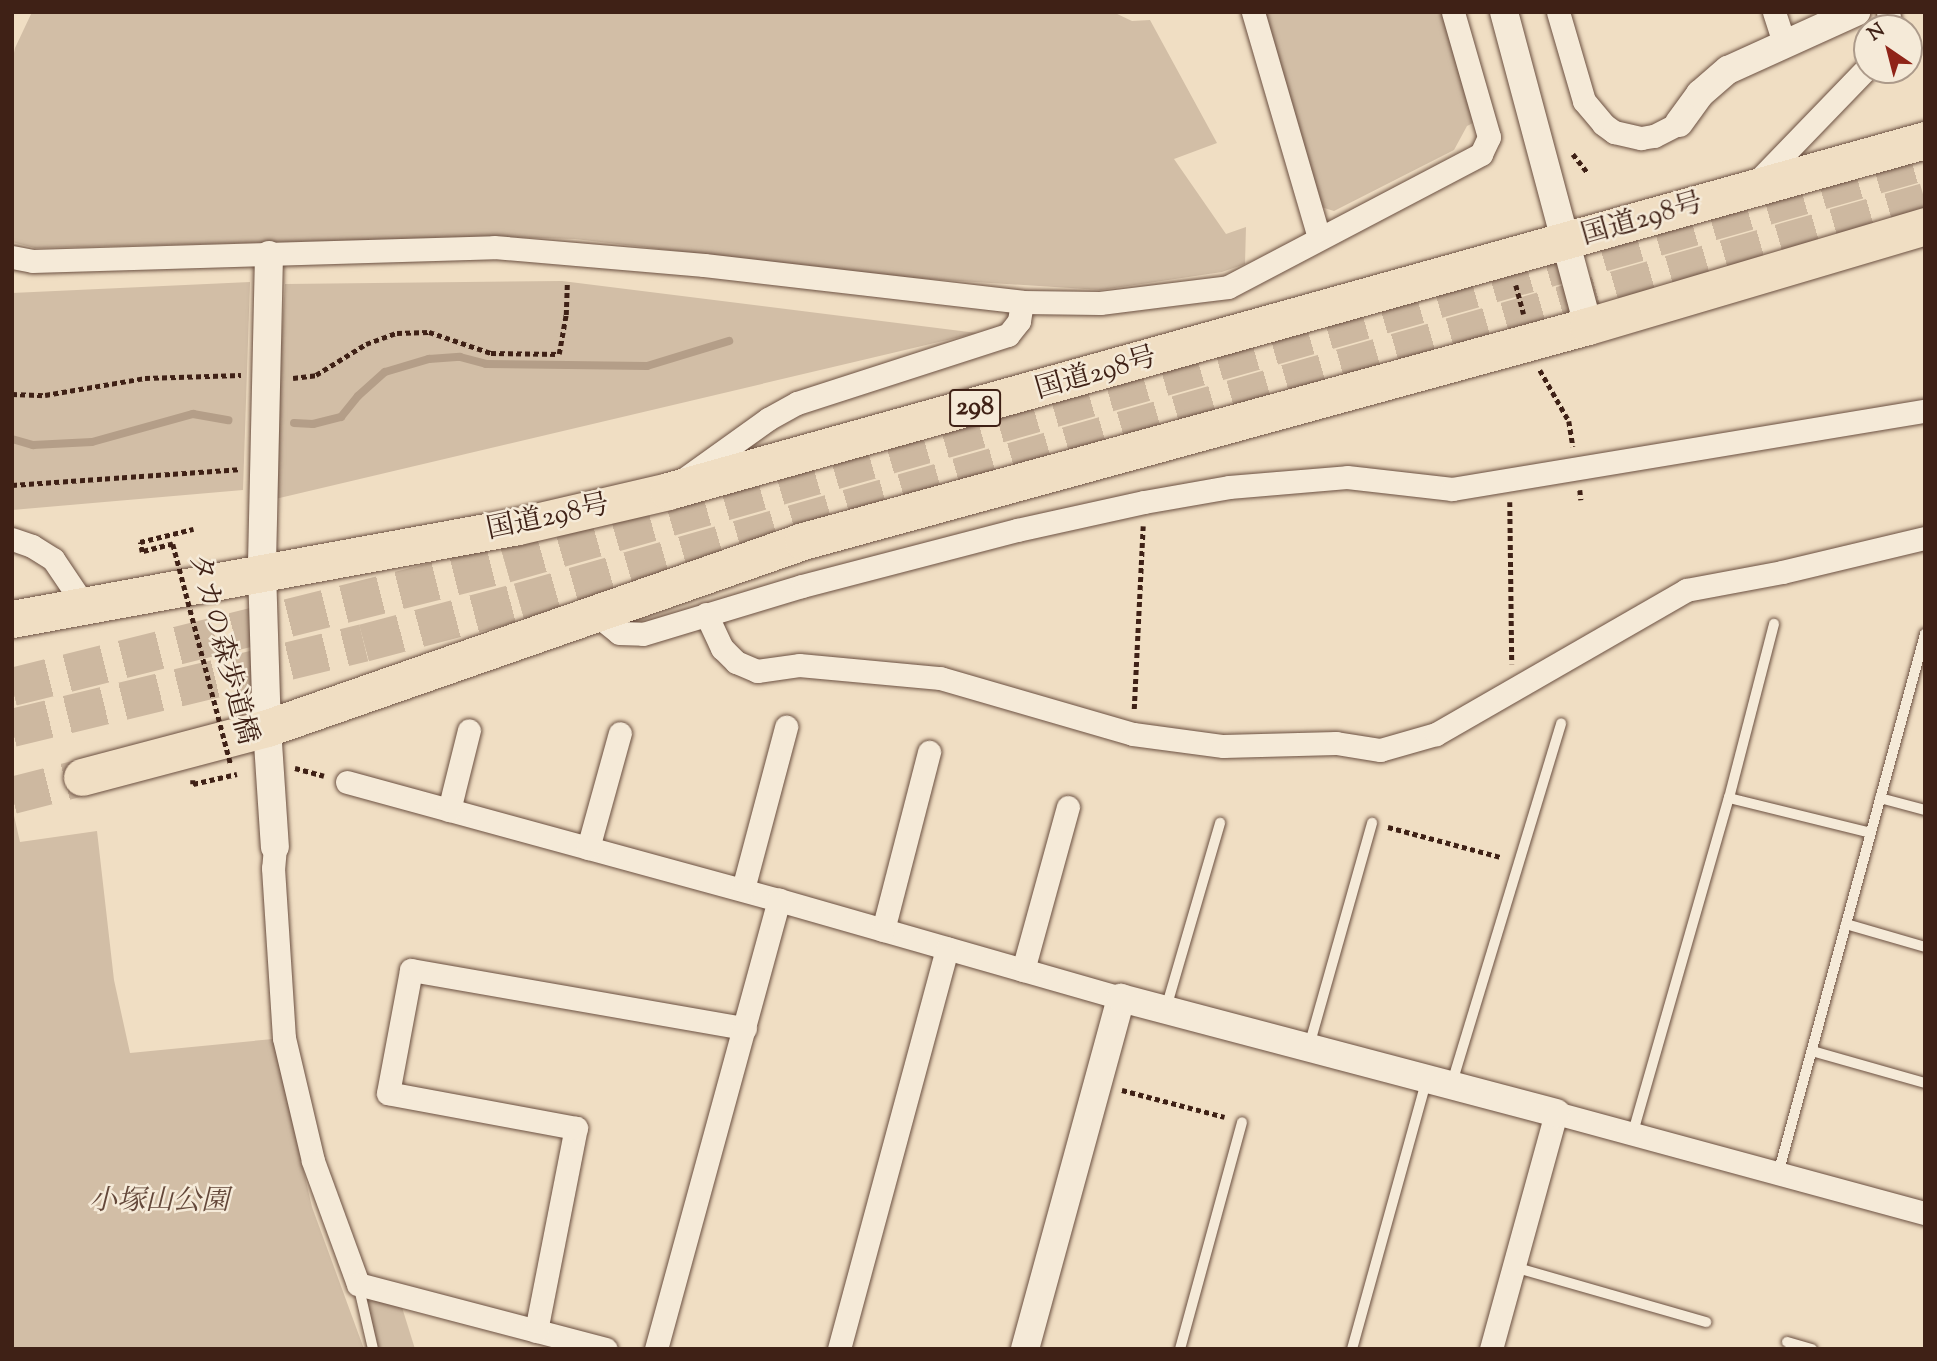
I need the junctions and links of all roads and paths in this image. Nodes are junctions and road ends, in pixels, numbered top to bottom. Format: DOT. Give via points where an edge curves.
graph roads {
  1 [pos="1253,12"];
  2 [pos="1453,12"];
  3 [pos="1558,12"];
  4 [pos="1774,12"];
  5 [pos="1856,12"];
  6 [pos="1504,13"];
  7 [pos="1784,44"];
  8 [pos="1853,82"];
  9 [pos="1679,123"];
  10 [pos="1925,140"];
  11 [pos="1749,190"];
  12 [pos="1925,226"];
  13 [pos="1319,237"];
  14 [pos="1565,242"];
  15 [pos="269,255"];
  16 [pos="12,257"];
  17 [pos="1514,275"];
  18 [pos="567,282"];
  19 [pos="1022,302"];
  20 [pos="1527,325"];
  21 [pos="1588,326"];
  22 [pos="1536,359"];
  23 [pos="247,375"];
  24 [pos="291,378"];
  25 [pos="12,394"];
  26 [pos="1925,411"];
  27 [pos="264,467"];
  28 [pos="1577,470"];
  29 [pos="1510,482"];
  30 [pos="12,485"];
  31 [pos="668,491"];
  32 [pos="1581,500"];
  33 [pos="1144,502"];
  34 [pos="193,529"];
  35 [pos="1925,538"];
  36 [pos="12,539"];
  37 [pos="262,570"];
  38 [pos="83,605"];
  39 [pos="706,614"];
  40 [pos="597,615"];
  41 [pos="12,619"];
  42 [pos="1774,624"];
  43 [pos="1925,634"];
  44 [pos="1512,690"];
  45 [pos="1561,723"];
  46 [pos="786,727"];
  47 [pos="267,728"];
  48 [pos="469,730"];
  49 [pos="620,733"];
  50 [pos="1133,734"];
  51 [pos="929,752"];
  52 [pos="231,765"];
  53 [pos="284,765"];
  54 [pos="82,777"];
  55 [pos="347,782"];
  56 [pos="1729,798"];
  57 [pos="1881,798"];
  58 [pos="1068,807"];
  59 [pos="449,810"];
  60 [pos="1925,810"];
  61 [pos="1220,823"];
  62 [pos="1372,823"];
  63 [pos="1871,833"];
  64 [pos="275,847"];
  65 [pos="589,848"];
  66 [pos="1519,862"];
  67 [pos="743,890"];
  68 [pos="779,900"];
  69 [pos="1846,924"];
  70 [pos="883,930"];
  71 [pos="1925,947"];
  72 [pos="947,948"];
  73 [pos="1023,970"];
  74 [pos="1121,998"];
  75 [pos="1166,1010"];
  76 [pos="745,1028"];
  77 [pos="1309,1048"];
  78 [pos="1812,1051"];
  79 [pos="1439,1082"];
  80 [pos="1098,1083"];
  81 [pos="1925,1083"];
  82 [pos="1556,1113"];
  83 [pos="1242,1122"];
  84 [pos="1633,1132"];
  85 [pos="1778,1174"];
  86 [pos="1925,1213"];
  87 [pos="1514,1267"];
  88 [pos="358,1284"];
  89 [pos="1706,1322"];
  90 [pos="536,1331"];
  91 [pos="1787,1342"];
  92 [pos="373,1349"];
  93 [pos="606,1349"];
  94 [pos="656,1349"];
  95 [pos="839,1349"];
  96 [pos="1025,1349"];
  97 [pos="1180,1349"];
  98 [pos="1352,1349"];
  99 [pos="1491,1349"];
  100 [pos="1812,1349"];
  1 -- 13 [label="street"];
  2 -- 13 [label="street" via="1487,128 1487,146 1473,160"];
  3 -- 9 [label="street" via="1584,101 1603,124 1614,132 1641,138"];
  4 -- 7 [label="street"];
  5 -- 7 [label="street"];
  6 -- 14 [label="street"];
  7 -- 9 [label="street" via="1717,77"];
  8 -- 11 [label="street"];
  10 -- 11 [label="highway, 国道298号 / 298"];
  11 -- 14 [label="highway, 国道298号 / 298"];
  12 -- 21 [label="highway"];
  13 -- 19 [label="street" via="1228,288 1100,303"];
  14 -- 21 [label="street"];
  14 -- 31 [label="highway, 国道298号 / 298"];
  15 -- 16 [label="street" via="32,261"];
  15 -- 19 [label="street" via="494,247 570,251"];
  15 -- 27 [label="street"];
  17 -- 20 [label="path"];
  18 -- 24 [label="path" via="559,354 491,353 444,335 405,332 366,344 316,375"];
  19 -- 31 [label="street" via="1020,321 1009,335 797,403"];
  21 -- 40 [label="highway" via="803,541"];
  22 -- 28 [label="path" via="1542,379 1569,421"];
  23 -- 25 [label="path" via="145,378 45,395"];
  26 -- 28 [label="street"];
  27 -- 30 [label="path"];
  27 -- 37 [label="street"];
  28 -- 29 [label="street"];
  28 -- 32 [label="path"];
  29 -- 33 [label="street" via="1452,489 1347,477 1297,479"];
  29 -- 44 [label="path"];
  31 -- 37 [label="highway, 国道298号 / 298" via="518,526"];
  33 -- 39 [label="street" via="1017,530"];
  33 -- 50 [label="path"];
  34 -- 52 [label="path, タカの森歩道橋, bridge" via="140,542 142,552 173,544"];
  35 -- 44 [label="street" via="1686,590"];
  36 -- 38 [label="street" via="53,559"];
  37 -- 38 [label="highway, 国道298号 / 298"];
  37 -- 47 [label="street"];
  38 -- 41 [label="highway, 国道298号 / 298"];
  39 -- 40 [label="street" via="643,634 619,633"];
  39 -- 50 [label="street" via="722,648 736,662 757,671 800,665 940,678"];
  40 -- 47 [label="highway"];
  42 -- 56 [label="lane"];
  43 -- 57 [label="lane"];
  44 -- 50 [label="street" via="1427,738 1380,750 1336,743 1223,746"];
  45 -- 66 [label="lane"];
  46 -- 67 [label="street"];
  47 -- 54 [label="highway"];
  47 -- 64 [label="street"];
  48 -- 59 [label="street"];
  49 -- 65 [label="street"];
  51 -- 70 [label="street"];
  53 -- 55 [label="path"];
  55 -- 59 [label="street"];
  56 -- 63 [label="lane"];
  56 -- 84 [label="lane"];
  57 -- 60 [label="lane"];
  57 -- 63 [label="lane"];
  58 -- 73 [label="street"];
  59 -- 65 [label="street"];
  61 -- 75 [label="lane"];
  62 -- 66 [label="path"];
  62 -- 77 [label="lane"];
  63 -- 69 [label="lane"];
  64 -- 88 [label="street" via="284,1038 313,1161"];
  65 -- 67 [label="street"];
  66 -- 79 [label="lane"];
  67 -- 68 [label="street"];
  68 -- 70 [label="street"];
  68 -- 76 [label="street"];
  69 -- 71 [label="lane"];
  69 -- 78 [label="lane"];
  70 -- 72 [label="street"];
  72 -- 73 [label="street"];
  72 -- 95 [label="street"];
  73 -- 74 [label="street"];
  74 -- 75 [label="street"];
  74 -- 80 [label="street"];
  75 -- 77 [label="street"];
  76 -- 90 [label="street" via="411,970 388,1093 576,1128"];
  76 -- 94 [label="street"];
  77 -- 79 [label="street"];
  78 -- 81 [label="lane"];
  78 -- 85 [label="lane"];
  79 -- 82 [label="street"];
  79 -- 98 [label="lane"];
  80 -- 83 [label="path"];
  80 -- 96 [label="street"];
  82 -- 84 [label="street"];
  82 -- 87 [label="street"];
  83 -- 97 [label="lane"];
  84 -- 85 [label="street"];
  85 -- 86 [label="street"];
  87 -- 89 [label="lane"];
  87 -- 99 [label="street"];
  88 -- 90 [label="street"];
  88 -- 92 [label="lane"];
  90 -- 93 [label="street"];
  91 -- 100 [label="lane"];
}
